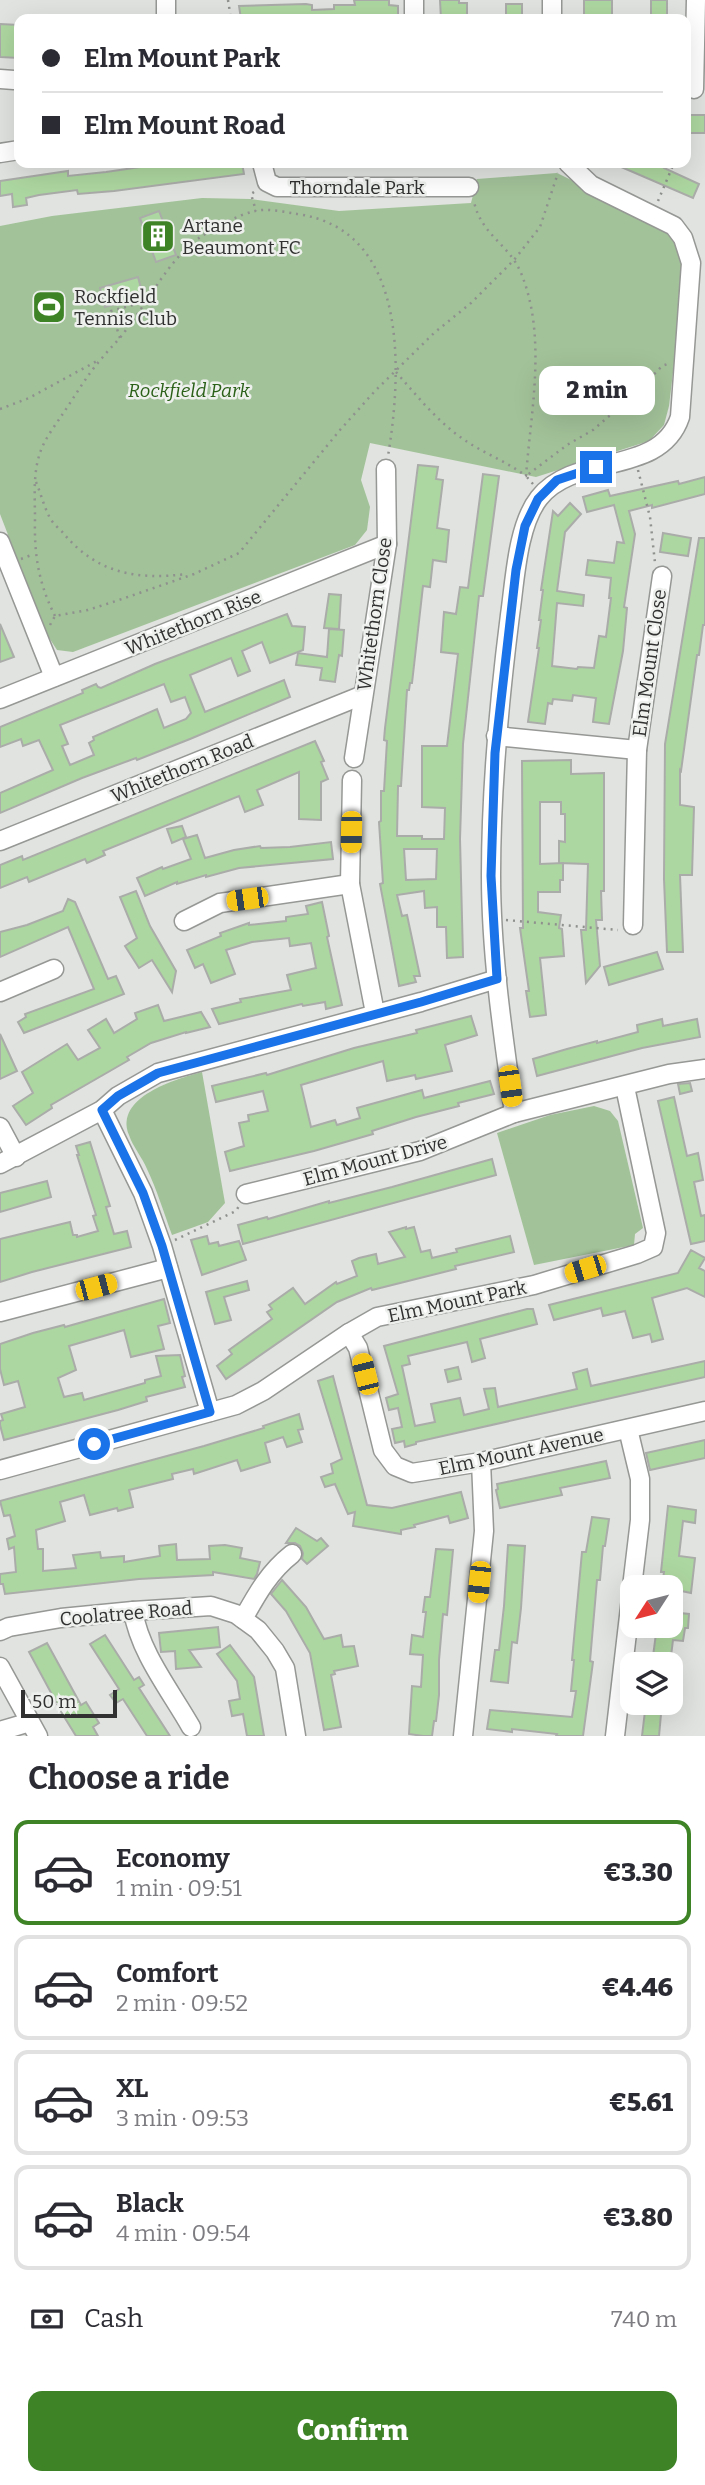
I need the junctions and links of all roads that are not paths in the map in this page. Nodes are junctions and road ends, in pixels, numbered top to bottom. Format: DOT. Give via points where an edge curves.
graph roads {
  1 [pos="696,0"];
  2 [pos="694,89"];
  3 [pos="263,168"];
  4 [pos="573,168"];
  5 [pos="469,187"];
  6 [pos="386,469"];
  7 [pos="387,544"];
  8 [pos="2,552"];
  9 [pos="662,576"];
  10 [pos="54,677"];
  11 [pos="363,695"];
  12 [pos="0,699"];
  13 [pos="496,736"];
  14 [pos="637,750"];
  15 [pos="354,758"];
  16 [pos="352,780"];
  17 [pos="0,841"];
  18 [pos="350,884"];
  19 [pos="184,921"];
  20 [pos="633,925"];
  21 [pos="54,970"];
  22 [pos="497,979"];
  23 [pos="0,992"];
  24 [pos="375,1013"];
  25 [pos="705,1069"];
  26 [pos="625,1087"];
  27 [pos="102,1110"];
  28 [pos="514,1113"];
  29 [pos="0,1128"];
  30 [pos="8,1161"];
  31 [pos="246,1194"];
  32 [pos="168,1268"];
  33 [pos="0,1312"];
  34 [pos="349,1333"];
  35 [pos="705,1411"];
  36 [pos="210,1412"];
  37 [pos="628,1429"];
  38 [pos="481,1462"];
  39 [pos="0,1470"];
  40 [pos="292,1554"];
  41 [pos="634,1575"];
  42 [pos="133,1611"];
  43 [pos="243,1619"];
  44 [pos="0,1632"];
  45 [pos="626,1638"];
  46 [pos="0,1667"];
  47 [pos="191,1727"];
  48 [pos="34,1729"];
  49 [pos="0,1731"];
  50 [pos="296,1736"];
  51 [pos="463,1736"];
  52 [pos="615,1736"];
  1 -- 2 [label="street"];
  3 -- 5 [label="street, Thorndale Park" via="267,182 277,187"];
  4 -- 13 [label="street" via="591,185 674,226 689,250 680,417 676,429 655,449 557,480 538,499 525,526 516,570"];
  6 -- 7 [label="street, Whitethorn Close"];
  7 -- 10 [label="street, Whitethorn Rise"];
  7 -- 11 [label="street, Whitethorn Close"];
  8 -- 10 [label="street"];
  9 -- 14 [label="street, Elm Mount Close"];
  10 -- 12 [label="street, Whitethorn Rise"];
  11 -- 15 [label="street, Whitethorn Close"];
  11 -- 17 [label="street, Whitethorn Road"];
  13 -- 14 [label="street, Elm Mount Close"];
  13 -- 22 [label="street" via="491,876"];
  14 -- 20 [label="street, Elm Mount Close"];
  16 -- 18 [label="street"];
  18 -- 19 [label="street" via="220,903"];
  18 -- 24 [label="street"];
  21 -- 23 [label="street"];
  22 -- 24 [label="street"];
  22 -- 28 [label="street"];
  24 -- 27 [label="street" via="158,1073"];
  25 -- 26 [label="street, Elm Mount Drive"];
  26 -- 28 [label="street, Elm Mount Drive"];
  26 -- 34 [label="street, Elm Mount Park" via="656,1233 653,1247 534,1284 377,1317"];
  27 -- 30 [label="street"];
  27 -- 32 [label="street" via="143,1193"];
  28 -- 31 [label="street, Elm Mount Drive" via="420,1152"];
  29 -- 30 [label="street"];
  32 -- 33 [label="street"];
  32 -- 36 [label="street"];
  34 -- 36 [label="street, Elm Mount Park" via="264,1391"];
  34 -- 38 [label="street, Elm Mount Avenue" via="358,1349 383,1450 395,1466 412,1473"];
  35 -- 37 [label="street, Elm Mount Avenue"];
  36 -- 39 [label="street, Elm Mount Park"];
  37 -- 38 [label="street, Elm Mount Avenue"];
  37 -- 41 [label="street" via="640,1479"];
  38 -- 51 [label="street" via="484,1531"];
  40 -- 43 [label="street" via="262,1584"];
  42 -- 43 [label="street, Coolatree Road" via="211,1606"];
  42 -- 44 [label="street, Coolatree Road" via="61,1618"];
  42 -- 47 [label="street" via="146,1650"];
  43 -- 50 [label="street, Coolatree Road" via="258,1630 285,1668"];
  45 -- 52 [label="street"];
  46 -- 48 [label="street"];
  48 -- 49 [label="street"];
}
